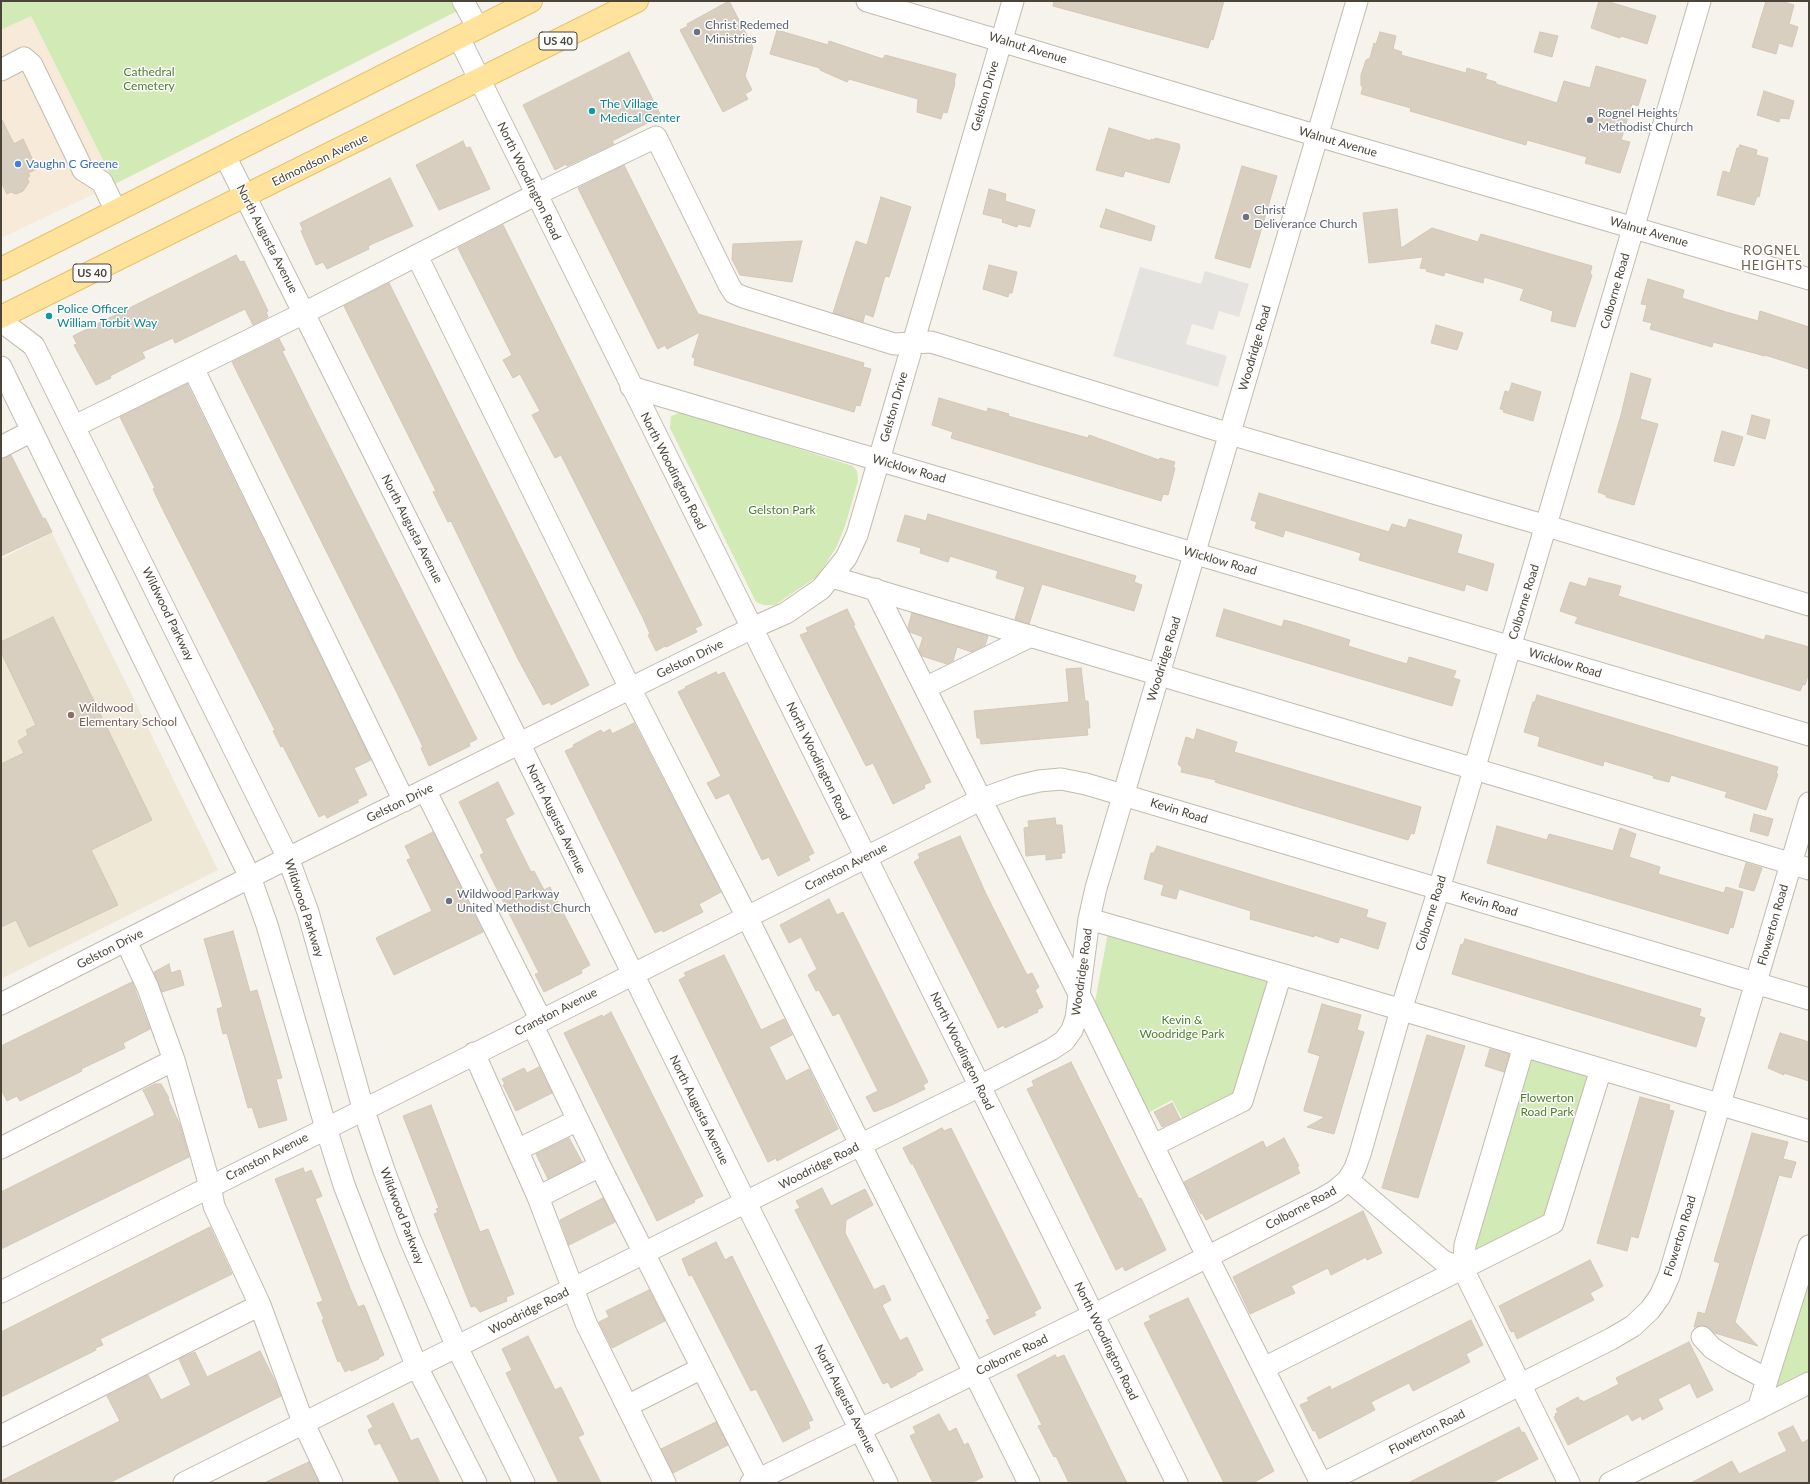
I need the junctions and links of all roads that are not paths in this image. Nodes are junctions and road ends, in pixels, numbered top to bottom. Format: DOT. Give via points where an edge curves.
graph roads {
  1 [pos="463,1"];
  2 [pos="531,1"];
  3 [pos="637,1"];
  4 [pos="867,1"];
  5 [pos="1012,1"];
  6 [pos="1358,1"];
  7 [pos="1700,1"];
  8 [pos="478,28"];
  9 [pos="459,38"];
  10 [pos="1001,40"];
  11 [pos="1,70"];
  12 [pos="480,80"];
  13 [pos="1318,136"];
  14 [pos="225,156"];
  15 [pos="535,195"];
  16 [pos="246,197"];
  17 [pos="116,211"];
  18 [pos="1634,228"];
  19 [pos="416,256"];
  20 [pos="1,269"];
  21 [pos="1809,280"];
  22 [pos="304,313"];
  23 [pos="1,317"];
  24 [pos="1,321"];
  25 [pos="912,343"];
  26 [pos="1,367"];
  27 [pos="193,368"];
  28 [pos="631,386"];
  29 [pos="75,426"];
  30 [pos="32,431"];
  31 [pos="1230,434"];
  32 [pos="1,447"];
  33 [pos="879,460"];
  34 [pos="1547,526"];
  35 [pos="1195,553"];
  36 [pos="832,577"];
  37 [pos="875,589"];
  38 [pos="1809,605"];
  39 [pos="752,628"];
  40 [pos="1031,636"];
  41 [pos="1511,647"];
  42 [pos="1159,674"];
  43 [pos="630,688"];
  44 [pos="925,688"];
  45 [pos="1809,735"];
  46 [pos="519,743"];
  47 [pos="1474,769"];
  48 [pos="425,790"];
  49 [pos="1123,795"];
  50 [pos="982,799"];
  51 [pos="404,800"];
  52 [pos="1809,803"];
  53 [pos="288,858"];
  54 [pos="866,858"];
  55 [pos="1800,866"];
  56 [pos="250,878"];
  57 [pos="1439,889"];
  58 [pos="748,917"];
  59 [pos="1090,918"];
  60 [pos="126,941"];
  61 [pos="632,974"];
  62 [pos="1281,974"];
  63 [pos="1757,983"];
  64 [pos="1079,994"];
  65 [pos="1809,999"];
  66 [pos="1,1004"];
  67 [pos="1401,1010"];
  68 [pos="537,1022"];
  69 [pos="1524,1046"];
  70 [pos="474,1053"];
  71 [pos="174,1060"];
  72 [pos="1601,1069"];
  73 [pos="980,1086"];
  74 [pos="1719,1104"];
  75 [pos="363,1108"];
  76 [pos="578,1120"];
  77 [pos="326,1128"];
  78 [pos="1809,1131"];
  79 [pos="860,1145"];
  80 [pos="1154,1145"];
  81 [pos="1,1148"];
  82 [pos="517,1150"];
  83 [pos="600,1166"];
  84 [pos="1348,1180"];
  85 [pos="210,1186"];
  86 [pos="538,1197"];
  87 [pos="746,1203"];
  88 [pos="1809,1246"];
  89 [pos="644,1253"];
  90 [pos="1207,1256"];
  91 [pos="1463,1269"];
  92 [pos="574,1288"];
  93 [pos="1,1292"];
  94 [pos="260,1305"];
  95 [pos="1093,1315"];
  96 [pos="1702,1337"];
  97 [pos="458,1347"];
  98 [pos="417,1367"];
  99 [pos="702,1368"];
  100 [pos="1264,1368"];
  101 [pos="974,1374"];
  102 [pos="1767,1379"];
  103 [pos="1809,1383"];
  104 [pos="1521,1384"];
  105 [pos="627,1406"];
  106 [pos="1758,1409"];
  107 [pos="303,1422"];
  108 [pos="861,1430"];
  109 [pos="1,1436"];
  110 [pos="756,1482"];
  111 [pos="184,1483"];
  112 [pos="332,1483"];
  113 [pos="476,1483"];
  114 [pos="524,1483"];
  115 [pos="666,1483"];
  116 [pos="887,1483"];
  117 [pos="1029,1483"];
  118 [pos="1177,1483"];
  119 [pos="1322,1483"];
  120 [pos="1570,1483"];
  121 [pos="1610,1483"];
  1 -- 8 [label="street"];
  2 -- 8 [label="main road"];
  3 -- 12 [label="main road, Edmondson Avenue / US 40"];
  4 -- 10 [label="street, Walnut Avenue"];
  5 -- 10 [label="street, Gelston Drive"];
  6 -- 13 [label="street, Woodridge Road"];
  7 -- 18 [label="street, Colborne Road"];
  8 -- 9 [label="main road"];
  9 -- 12 [label="street, North Woodington Road"];
  9 -- 14 [label="main road"];
  10 -- 13 [label="street, Walnut Avenue"];
  10 -- 25 [label="street, Gelston Drive"];
  11 -- 17 [label="street" via="24,58 32,66 83,170 102,182"];
  12 -- 15 [label="street, North Woodington Road"];
  12 -- 16 [label="main road, Edmondson Avenue / US 40"];
  13 -- 18 [label="street, Walnut Avenue"];
  13 -- 31 [label="street, Woodridge Road"];
  14 -- 16 [label="street, North Augusta Avenue"];
  14 -- 17 [label="main road"];
  15 -- 19 [label="street"];
  15 -- 25 [label="street" via="656,137 734,293 743,298 894,344"];
  15 -- 28 [label="street, North Woodington Road"];
  16 -- 22 [label="street, North Augusta Avenue"];
  16 -- 23 [label="main road, Edmondson Avenue / US 40"];
  17 -- 20 [label="main road"];
  18 -- 21 [label="street, Walnut Avenue"];
  18 -- 34 [label="street, Colborne Road"];
  19 -- 22 [label="street"];
  19 -- 43 [label="street"];
  22 -- 27 [label="street"];
  22 -- 46 [label="street, North Augusta Avenue"];
  24 -- 29 [label="street, Wildwood Parkway" via="34,346"];
  25 -- 31 [label="street" via="931,342"];
  25 -- 33 [label="street, Gelston Drive"];
  26 -- 30 [label="street"];
  27 -- 29 [label="street"];
  27 -- 51 [label="street"];
  28 -- 33 [label="street, Wicklow Road"];
  28 -- 39 [label="street, North Woodington Road"];
  29 -- 53 [label="street, Wildwood Parkway"];
  30 -- 32 [label="street"];
  30 -- 56 [label="street"];
  31 -- 34 [label="street"];
  31 -- 35 [label="street, Woodridge Road"];
  33 -- 35 [label="street, Wicklow Road"];
  33 -- 36 [label="street, Gelston Drive" via="857,535 846,558"];
  34 -- 38 [label="street"];
  34 -- 41 [label="street, Colborne Road"];
  35 -- 41 [label="street, Wicklow Road"];
  35 -- 42 [label="street, Woodridge Road"];
  36 -- 37 [label="street"];
  36 -- 39 [label="street, Gelston Drive" via="821,589 786,613"];
  37 -- 40 [label="street"];
  37 -- 44 [label="street"];
  39 -- 43 [label="street, Gelston Drive"];
  39 -- 54 [label="street, North Woodington Road"];
  40 -- 42 [label="street"];
  40 -- 44 [label="street"];
  41 -- 45 [label="street, Wicklow Road"];
  41 -- 47 [label="street, Colborne Road"];
  42 -- 47 [label="street"];
  42 -- 49 [label="street, Woodridge Road"];
  43 -- 46 [label="street, Gelston Drive"];
  43 -- 58 [label="street"];
  44 -- 50 [label="street"];
  46 -- 48 [label="street, Gelston Drive"];
  46 -- 61 [label="street, North Augusta Avenue"];
  47 -- 55 [label="street"];
  47 -- 57 [label="street, Colborne Road"];
  48 -- 51 [label="street, Gelston Drive"];
  48 -- 68 [label="street"];
  49 -- 50 [label="street, Cranston Avenue" via="1061,779 1025,784"];
  49 -- 57 [label="street, Kevin Road"];
  49 -- 59 [label="street, Woodridge Road"];
  50 -- 54 [label="street, Cranston Avenue"];
  50 -- 64 [label="street"];
  51 -- 53 [label="street, Gelston Drive"];
  52 -- 55 [label="street, Flowerton Road"];
  53 -- 56 [label="street, Gelston Drive"];
  53 -- 75 [label="street, Wildwood Parkway" via="308,912"];
  54 -- 58 [label="street, Cranston Avenue"];
  54 -- 73 [label="street, North Woodington Road"];
  55 -- 63 [label="street, Flowerton Road"];
  56 -- 60 [label="street, Gelston Drive"];
  56 -- 77 [label="street" via="267,925"];
  57 -- 63 [label="street, Kevin Road"];
  57 -- 67 [label="street, Colborne Road"];
  58 -- 61 [label="street, Cranston Avenue"];
  58 -- 79 [label="street"];
  59 -- 62 [label="street"];
  59 -- 64 [label="street, Woodridge Road"];
  60 -- 66 [label="street, Gelston Drive"];
  60 -- 71 [label="street" via="148,988"];
  61 -- 68 [label="street, Cranston Avenue"];
  61 -- 87 [label="street, North Augusta Avenue"];
  62 -- 67 [label="street"];
  62 -- 80 [label="street" via="1242,1101"];
  63 -- 65 [label="street, Kevin Road"];
  63 -- 74 [label="street, Flowerton Road"];
  64 -- 73 [label="street, Woodridge Road" via="1076,1018 1072,1030 1064,1041 1052,1050"];
  64 -- 80 [label="street"];
  67 -- 69 [label="street"];
  67 -- 84 [label="street, Colborne Road" via="1360,1154"];
  68 -- 70 [label="street, Cranston Avenue"];
  68 -- 76 [label="street"];
  69 -- 72 [label="street"];
  69 -- 91 [label="street" via="1465,1245"];
  70 -- 75 [label="street, Cranston Avenue"];
  70 -- 82 [label="street"];
  71 -- 81 [label="street"];
  71 -- 85 [label="street"];
  72 -- 74 [label="street"];
  72 -- 91 [label="street" via="1553,1223"];
  73 -- 79 [label="street, Woodridge Road"];
  73 -- 95 [label="street, North Woodington Road"];
  74 -- 78 [label="street"];
  74 -- 104 [label="street, Flowerton Road" via="1669,1276 1650,1310 1632,1326 1611,1339"];
  75 -- 77 [label="street, Cranston Avenue"];
  75 -- 97 [label="street, Wildwood Parkway" via="410,1239"];
  76 -- 82 [label="street"];
  76 -- 83 [label="street"];
  77 -- 85 [label="street, Cranston Avenue"];
  77 -- 98 [label="street" via="344,1185"];
  79 -- 87 [label="street, Woodridge Road"];
  79 -- 101 [label="street"];
  80 -- 90 [label="street"];
  82 -- 86 [label="street"];
  83 -- 86 [label="street"];
  83 -- 89 [label="street"];
  84 -- 90 [label="street, Colborne Road" via="1321,1199"];
  84 -- 91 [label="street" via="1443,1261"];
  85 -- 93 [label="street, Cranston Avenue"];
  85 -- 94 [label="street" via="214,1206"];
  86 -- 92 [label="street"];
  87 -- 89 [label="street, Woodridge Road"];
  87 -- 108 [label="street, North Augusta Avenue"];
  88 -- 102 [label="street"];
  89 -- 92 [label="street, Woodridge Road"];
  89 -- 99 [label="street"];
  90 -- 95 [label="street, Colborne Road"];
  90 -- 100 [label="street"];
  91 -- 100 [label="street"];
  91 -- 104 [label="street"];
  92 -- 97 [label="street, Woodridge Road"];
  92 -- 105 [label="street" via="586,1323"];
  94 -- 107 [label="street"];
  94 -- 109 [label="street"];
  95 -- 101 [label="street, Colborne Road"];
  95 -- 118 [label="street, North Woodington Road"];
  96 -- 102 [label="street" via="1712,1348"];
  97 -- 98 [label="street, Woodridge Road"];
  97 -- 114 [label="street, Wildwood Parkway"];
  98 -- 107 [label="street, Woodridge Road"];
  98 -- 113 [label="street"];
  99 -- 105 [label="street"];
  99 -- 110 [label="street"];
  100 -- 119 [label="street"];
  101 -- 108 [label="street, Colborne Road"];
  101 -- 117 [label="street"];
  102 -- 106 [label="street"];
  103 -- 106 [label="street"];
  104 -- 119 [label="street, Flowerton Road"];
  104 -- 120 [label="street"];
  105 -- 115 [label="street"];
  106 -- 121 [label="street"];
  107 -- 111 [label="street, Woodridge Road"];
  107 -- 112 [label="street"];
  108 -- 110 [label="street, Colborne Road"];
  108 -- 116 [label="street, North Augusta Avenue"];
}
